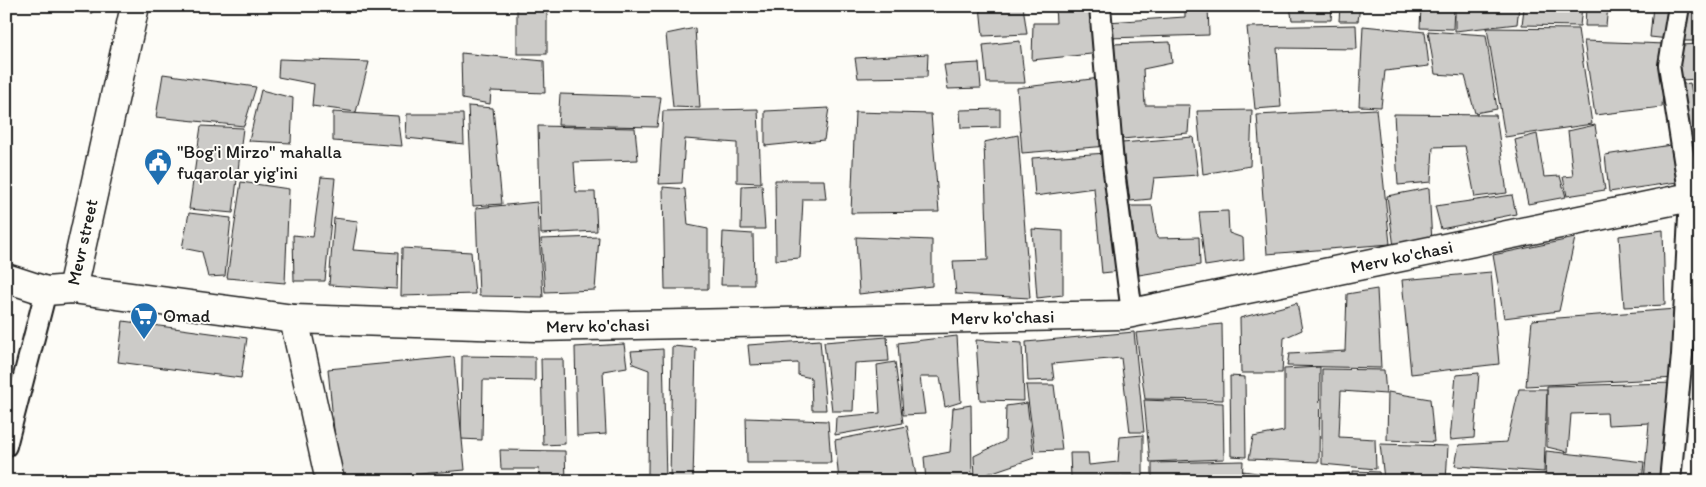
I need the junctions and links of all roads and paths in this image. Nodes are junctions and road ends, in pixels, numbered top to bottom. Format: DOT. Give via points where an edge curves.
graph roads {
  1 [pos="135,6"];
  2 [pos="1100,6"];
  3 [pos="1679,6"];
  4 [pos="1695,196"];
  5 [pos="6,278"];
  6 [pos="59,290"];
  7 [pos="1132,312"];
  8 [pos="294,318"];
  9 [pos="6,446"];
  10 [pos="330,481"];
  11 [pos="1670,481"];
  1 -- 6 [label="street, Mevr street"];
  2 -- 7 [label="street" via="1113,164"];
  3 -- 4 [label="street" via="1669,65"];
  4 -- 7 [label="street, Merv ko'chasi"];
  4 -- 11 [label="street"];
  5 -- 6 [label="street"];
  6 -- 8 [label="street, Mevr street"];
  6 -- 9 [label="street"];
  7 -- 8 [label="street, Merv ko'chasi" via="1122,315 536,327"];
  8 -- 10 [label="street"];
}
